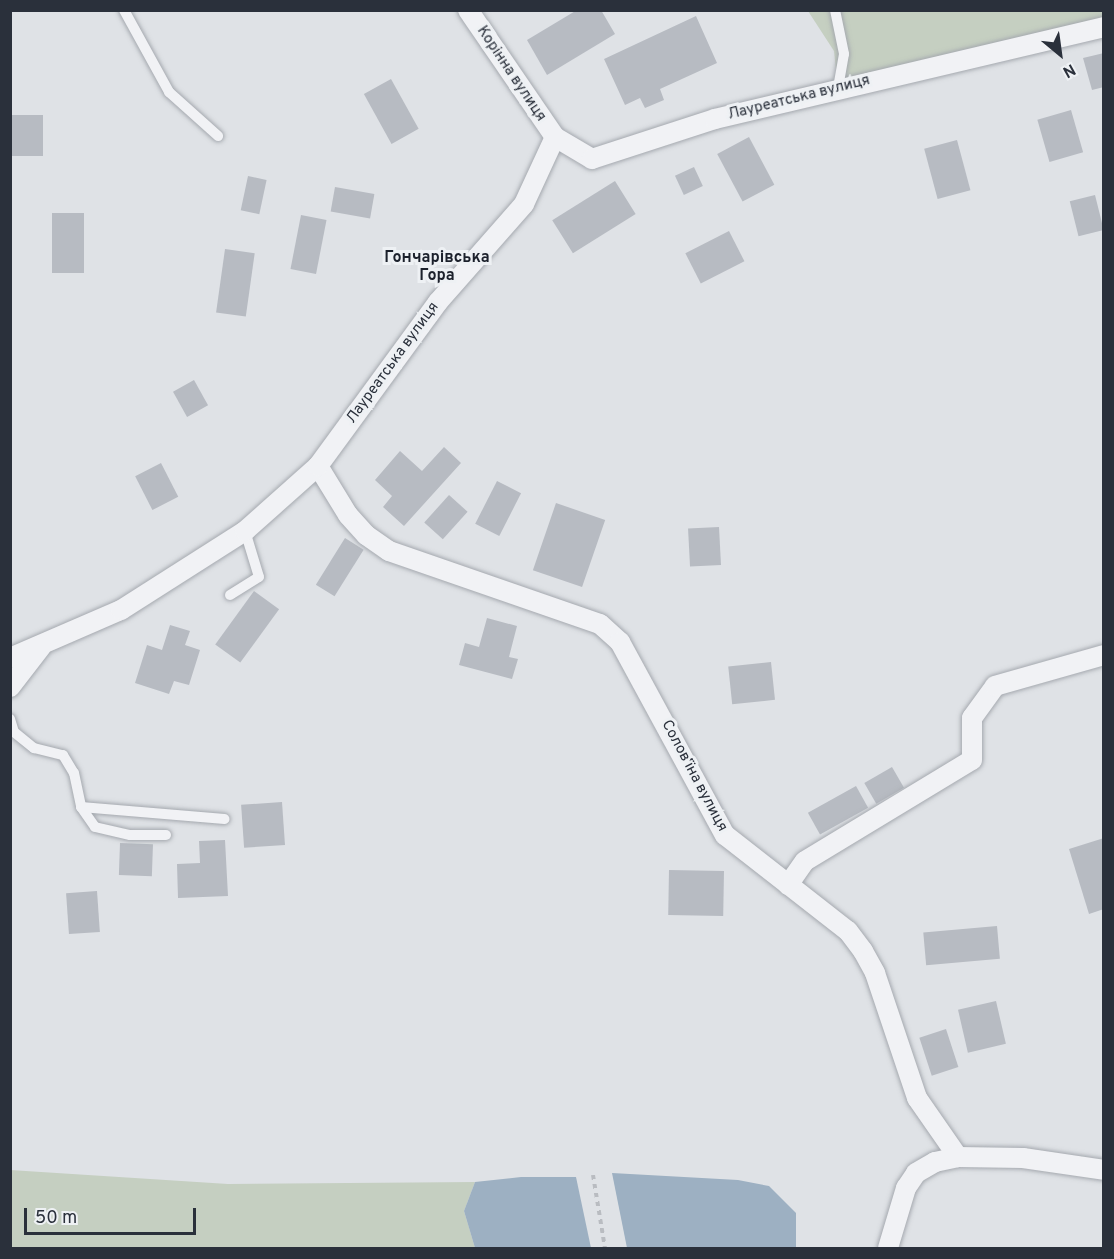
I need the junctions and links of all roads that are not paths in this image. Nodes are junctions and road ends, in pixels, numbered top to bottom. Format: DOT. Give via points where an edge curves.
graph roads {
  1 [pos="124,10"];
  2 [pos="468,10"];
  3 [pos="835,10"];
  4 [pos="1104,27"];
  5 [pos="838,88"];
  6 [pos="218,136"];
  7 [pos="555,137"];
  8 [pos="318,466"];
  9 [pos="245,531"];
  10 [pos="230,595"];
  11 [pos="41,647"];
  12 [pos="1104,655"];
  13 [pos="10,658"];
  14 [pos="10,687"];
  15 [pos="10,719"];
  16 [pos="81,807"];
  17 [pos="224,819"];
  18 [pos="166,835"];
  19 [pos="788,885"];
  20 [pos="958,1157"];
  21 [pos="1104,1170"];
  22 [pos="888,1248"];
  1 -- 6 [label="lane" via="170,92"];
  2 -- 7 [label="street, Корінна вулиця"];
  3 -- 5 [label="lane" via="844,54"];
  4 -- 5 [label="street, Лауреатська вулиця"];
  5 -- 7 [label="street, Лауреатська вулиця" via="716,119 592,159"];
  7 -- 8 [label="street, Лауреатська вулиця" via="524,204 438,302"];
  8 -- 9 [label="street, Лауреатська вулиця"];
  8 -- 19 [label="street, Соловʼїна вулиця" via="348,515 366,535 389,551 600,624 607,630 638,669 725,836"];
  9 -- 10 [label="lane" via="259,578"];
  9 -- 11 [label="street, Лауреатська вулиця" via="121,610"];
  11 -- 13 [label="street, Лауреатська вулиця"];
  11 -- 14 [label="street"];
  12 -- 19 [label="street" via="995,686 972,718 972,760 805,861"];
  15 -- 16 [label="lane" via="14,732 34,748 63,755 74,773"];
  16 -- 17 [label="lane"];
  16 -- 18 [label="lane" via="94,827 130,835"];
  19 -- 20 [label="street, Соловʼїна вулиця" via="848,931 863,951 875,973 917,1098"];
  20 -- 21 [label="street" via="1023,1158"];
  20 -- 22 [label="street" via="935,1162 916,1173 906,1188"];
}
